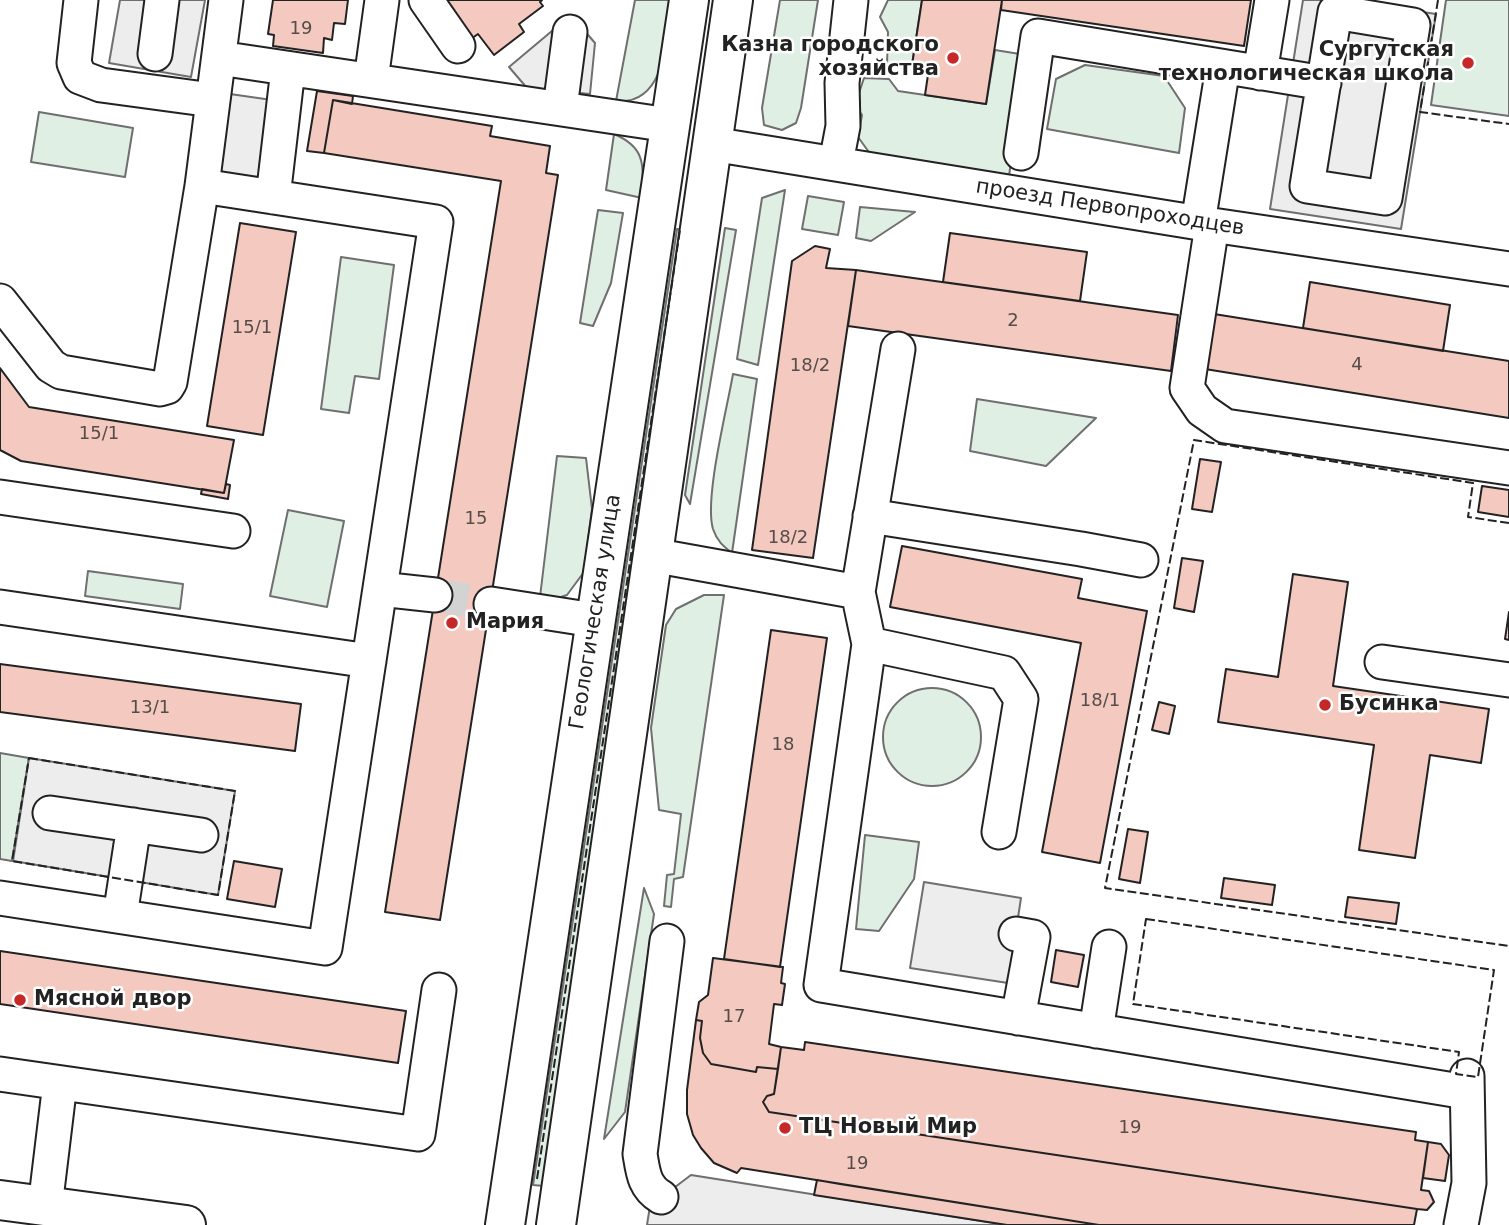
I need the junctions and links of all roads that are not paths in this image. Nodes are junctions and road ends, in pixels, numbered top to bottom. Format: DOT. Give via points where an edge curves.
graph roads {
  1 [pos="81,0"];
  2 [pos="162,0"];
  3 [pos="382,0"];
  4 [pos="426,0"];
  5 [pos="689,0"];
  6 [pos="733,0"];
  7 [pos="851,0"];
  8 [pos="1272,0"];
  9 [pos="218,1"];
  10 [pos="570,32"];
  11 [pos="458,46"];
  12 [pos="155,54"];
  13 [pos="219,58"];
  14 [pos="1223,67"];
  15 [pos="288,69"];
  16 [pos="1260,73"];
  17 [pos="371,80"];
  18 [pos="1324,83"];
  19 [pos="212,100"];
  20 [pos="560,108"];
  21 [pos="669,125"];
  22 [pos="712,144"];
  23 [pos="1021,153"];
  24 [pos="836,163"];
  25 [pos="202,186"];
  26 [pos="273,197"];
  27 [pos="1205,224"];
  28 [pos="1509,270"];
  29 [pos="0,301"];
  30 [pos="898,349"];
  31 [pos="1509,468"];
  32 [pos="0,497"];
  33 [pos="870,516"];
  34 [pos="233,531"];
  35 [pos="652,555"];
  36 [pos="1141,560"];
  37 [pos="380,589"];
  38 [pos="858,592"];
  39 [pos="435,595"];
  40 [pos="491,604"];
  41 [pos="0,607"];
  42 [pos="594,620"];
  43 [pos="869,644"];
  44 [pos="369,661"];
  45 [pos="1382,662"];
  46 [pos="1509,680"];
  47 [pos="50,813"];
  48 [pos="134,825"];
  49 [pos="999,832"];
  50 [pos="201,835"];
  51 [pos="0,898"];
  52 [pos="120,916"];
  53 [pos="1016,934"];
  54 [pos="667,941"];
  55 [pos="1109,947"];
  56 [pos="439,990"];
  57 [pos="1018,1018"];
  58 [pos="1096,1031"];
  59 [pos="0,1074"];
  60 [pos="60,1083"];
  61 [pos="661,1198"];
  62 [pos="0,1200"];
  63 [pos="45,1207"];
  64 [pos="186,1225"];
  65 [pos="505,1225"];
  66 [pos="556,1225"];
  67 [pos="1461,1225"];
  1 -- 19 [label="street" via="74,63 80,77 102,85"];
  2 -- 12 [label="street"];
  3 -- 17 [label="street"];
  4 -- 11 [label="street"];
  5 -- 21 [label="main road, Геологическая улица"];
  6 -- 22 [label="main road"];
  7 -- 24 [label="street" via="842,83 843,126"];
  8 -- 16 [label="street"];
  9 -- 13 [label="street"];
  10 -- 20 [label="street"];
  13 -- 15 [label="street"];
  13 -- 19 [label="street"];
  14 -- 16 [label="street"];
  14 -- 23 [label="street" via="1038,36"];
  14 -- 27 [label="street"];
  15 -- 17 [label="street"];
  15 -- 26 [label="street"];
  16 -- 18 [label="street"];
  17 -- 20 [label="street"];
  18 -- 18 [label="street" via="1335,12 1413,24 1385,198 1307,186"];
  19 -- 25 [label="street"];
  20 -- 21 [label="street"];
  21 -- 42 [label="main road, Геологическая улица"];
  22 -- 24 [label="street, проезд Первопроходцев"];
  22 -- 35 [label="main road"];
  24 -- 27 [label="street, проезд Первопроходцев"];
  25 -- 26 [label="street"];
  25 -- 29 [label="street" via="167,387 61,372 32,344"];
  26 -- 37 [label="street" via="436,222"];
  27 -- 28 [label="street, проезд Первопроходцев"];
  27 -- 31 [label="street" via="1187,388 1202,410 1225,426"];
  30 -- 33 [label="street"];
  32 -- 34 [label="street"];
  33 -- 36 [label="street"];
  33 -- 38 [label="street"];
  35 -- 38 [label="street"];
  35 -- 66 [label="main road"];
  37 -- 39 [label="street"];
  37 -- 44 [label="street"];
  38 -- 43 [label="street"];
  40 -- 42 [label="street"];
  41 -- 44 [label="street"];
  42 -- 65 [label="main road, Геологическая улица"];
  43 -- 49 [label="street" via="1004,673 1021,699"];
  43 -- 57 [label="street" via="821,985"];
  44 -- 52 [label="street" via="324,948"];
  45 -- 46 [label="street"];
  47 -- 48 [label="street"];
  48 -- 50 [label="street"];
  48 -- 52 [label="street"];
  51 -- 52 [label="street"];
  53 -- 57 [label="street" via="1033,937"];
  54 -- 61 [label="street" via="640,1154 644,1179"];
  55 -- 58 [label="street"];
  56 -- 60 [label="street" via="418,1134"];
  57 -- 58 [label="street"];
  58 -- 67 [label="street" via="1467,1084 1469,1183"];
  59 -- 60 [label="street"];
  60 -- 63 [label="street"];
  62 -- 63 [label="main road"];
  63 -- 64 [label="main road"];
}
